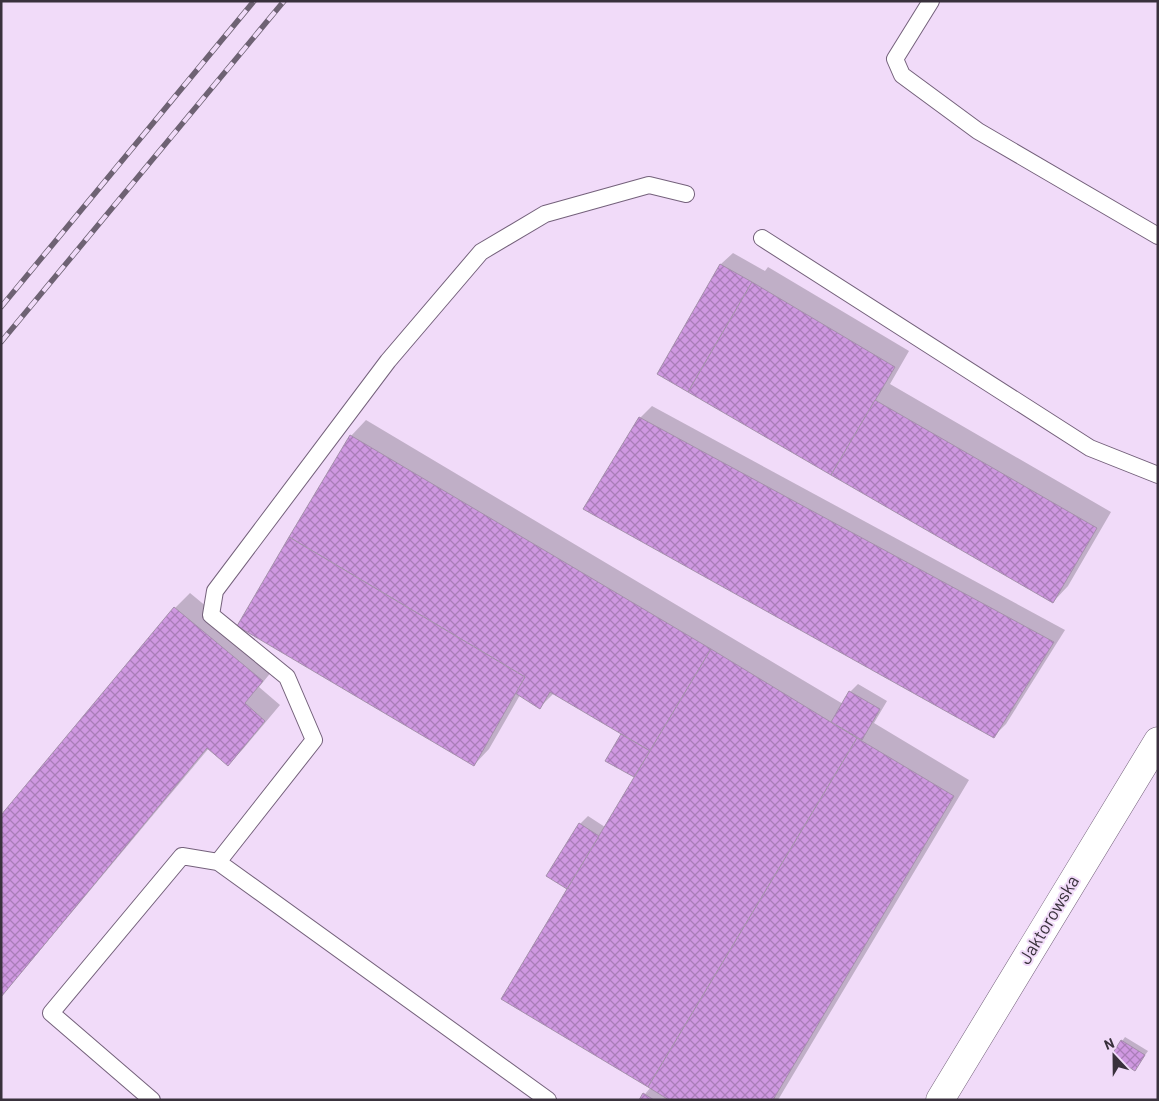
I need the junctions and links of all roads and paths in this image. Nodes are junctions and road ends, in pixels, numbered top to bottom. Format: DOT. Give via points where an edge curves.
graph roads {
  1 [pos="931,1"];
  2 [pos="686,194"];
  3 [pos="1158,236"];
  4 [pos="762,238"];
  5 [pos="1158,475"];
  6 [pos="1158,741"];
  7 [pos="218,862"];
  8 [pos="152,1100"];
  9 [pos="548,1100"];
  10 [pos="940,1100"];
  1 -- 3 [label="lane" via="895,58 902,75 978,131"];
  2 -- 7 [label="lane" via="649,185 544,214 482,252 388,361 215,591 211,615 288,677 314,740"];
  4 -- 5 [label="lane" via="1090,448"];
  6 -- 10 [label="main road, Jaktorowska"];
  7 -- 8 [label="lane" via="182,856 51,1013"];
  7 -- 9 [label="lane"];
}
